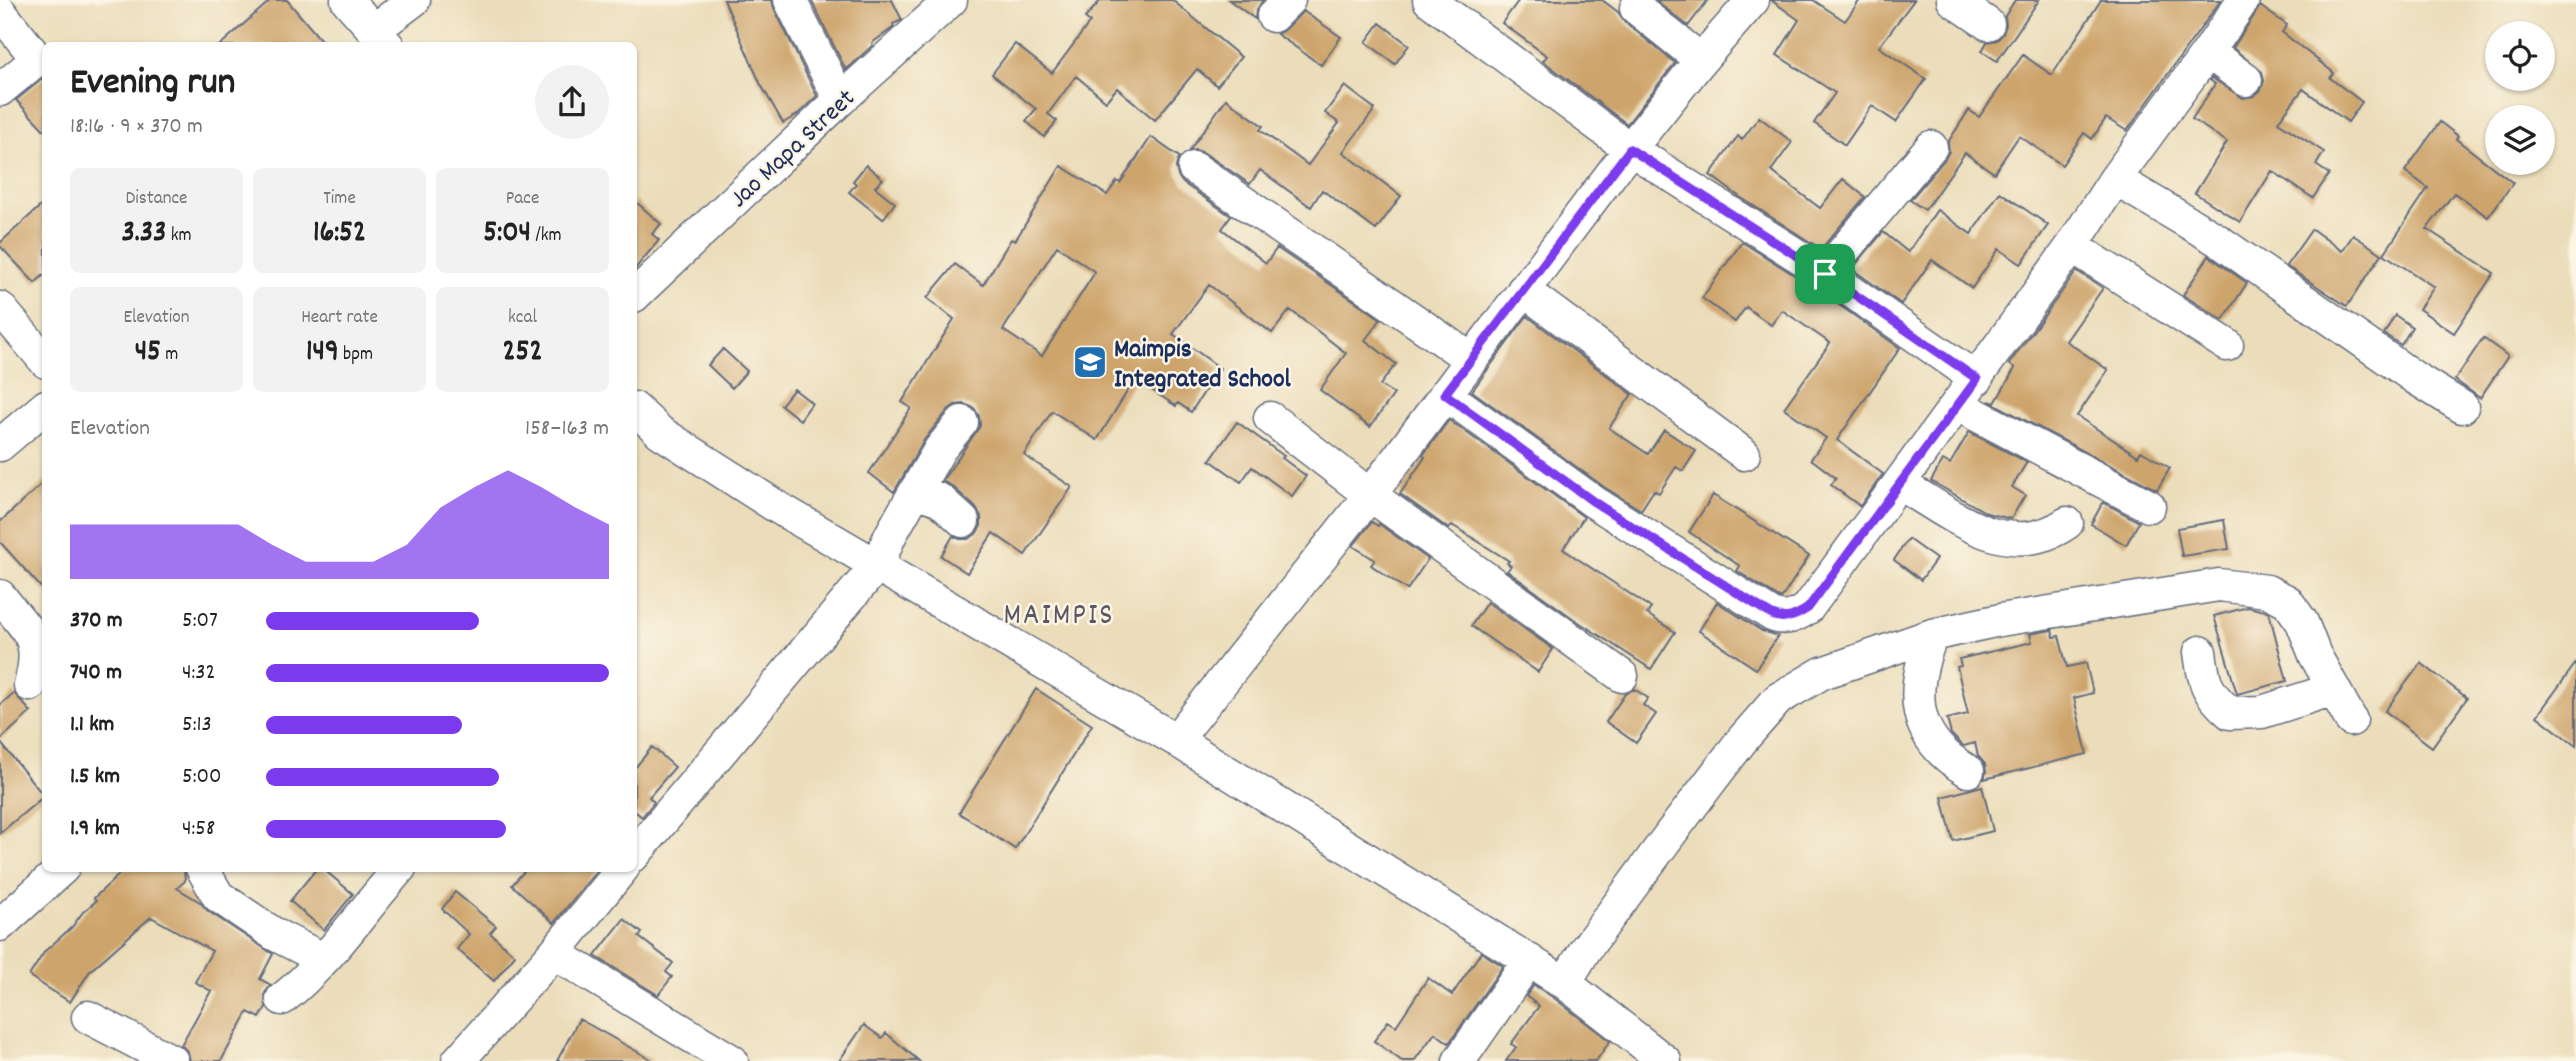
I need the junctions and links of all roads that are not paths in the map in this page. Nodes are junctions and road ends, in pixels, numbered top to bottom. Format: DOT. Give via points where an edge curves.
graph roads {
  1 [pos="347,0"];
  2 [pos="414,0"];
  3 [pos="790,0"];
  4 [pos="951,0"];
  5 [pos="1429,0"];
  6 [pos="1753,0"];
  7 [pos="1953,0"];
  8 [pos="2243,0"];
  9 [pos="1636,8"];
  10 [pos="0,12"];
  11 [pos="920,13"];
  12 [pos="1988,24"];
  13 [pos="381,38"];
  14 [pos="2208,52"];
  15 [pos="1701,60"];
  16 [pos="2246,80"];
  17 [pos="0,90"];
  18 [pos="840,100"];
  19 [pos="1931,147"];
  20 [pos="1630,149"];
  21 [pos="1195,168"];
  22 [pos="2115,179"];
  23 [pos="2072,246"];
  24 [pos="1825,274"];
  25 [pos="1523,290"];
  26 [pos="637,293"];
  27 [pos="0,308"];
  28 [pos="2227,345"];
  29 [pos="42,357"];
  30 [pos="1472,360"];
  31 [pos="1977,379"];
  32 [pos="1445,394"];
  33 [pos="1958,405"];
  34 [pos="2462,407"];
  35 [pos="42,409"];
  36 [pos="637,411"];
  37 [pos="1270,418"];
  38 [pos="962,422"];
  39 [pos="0,445"];
  40 [pos="1744,454"];
  41 [pos="1900,484"];
  42 [pos="916,490"];
  43 [pos="1370,495"];
  44 [pos="2149,506"];
  45 [pos="963,521"];
  46 [pos="2067,523"];
  47 [pos="878,564"];
  48 [pos="0,596"];
  49 [pos="1932,635"];
  50 [pos="2200,652"];
  51 [pos="1622,676"];
  52 [pos="30,685"];
  53 [pos="2334,689"];
  54 [pos="2351,720"];
  55 [pos="1176,740"];
  56 [pos="1968,771"];
  57 [pos="637,847"];
  58 [pos="59,872"];
  59 [pos="204,872"];
  60 [pos="397,872"];
  61 [pos="617,872"];
  62 [pos="0,925"];
  63 [pos="554,953"];
  64 [pos="323,959"];
  65 [pos="1529,960"];
  66 [pos="1565,983"];
  67 [pos="282,999"];
  68 [pos="88,1017"];
  69 [pos="172,1061"];
  70 [pos="458,1061"];
  71 [pos="732,1061"];
  72 [pos="1459,1061"];
  73 [pos="1665,1061"];
  1 -- 13 [label="street"];
  2 -- 13 [label="street"];
  3 -- 18 [label="street"];
  4 -- 11 [label="street, Jao Mapa Street"];
  5 -- 20 [label="street"];
  6 -- 15 [label="street"];
  7 -- 12 [label="street"];
  8 -- 14 [label="street"];
  9 -- 15 [label="street"];
  10 -- 17 [label="street" via="32,51 34,62"];
  11 -- 18 [label="street, Jao Mapa Street"];
  14 -- 16 [label="street"];
  14 -- 22 [label="street"];
  15 -- 20 [label="street"];
  18 -- 26 [label="street, Jao Mapa Street"];
  19 -- 24 [label="street"];
  20 -- 24 [label="street"];
  20 -- 25 [label="street"];
  21 -- 30 [label="street"];
  22 -- 23 [label="street"];
  22 -- 34 [label="street" via="2216,239"];
  23 -- 28 [label="street"];
  23 -- 31 [label="street"];
  24 -- 31 [label="street"];
  25 -- 30 [label="street"];
  25 -- 40 [label="street"];
  27 -- 29 [label="street"];
  30 -- 32 [label="street"];
  31 -- 33 [label="street"];
  32 -- 41 [label="street" via="1594,502 1781,618 1808,608"];
  32 -- 43 [label="street"];
  33 -- 41 [label="street"];
  33 -- 44 [label="street"];
  35 -- 39 [label="street"];
  36 -- 47 [label="street" via="660,432 777,507"];
  37 -- 43 [label="street"];
  38 -- 42 [label="street"];
  41 -- 46 [label="street" via="1997,537 2021,540 2054,532"];
  42 -- 45 [label="street" via="940,500"];
  42 -- 47 [label="street"];
  43 -- 51 [label="street"];
  43 -- 55 [label="street"];
  47 -- 55 [label="street"];
  47 -- 57 [label="street"];
  48 -- 52 [label="street" via="32,637 37,653"];
  49 -- 53 [label="street" via="2219,585 2267,591 2287,601 2302,622"];
  49 -- 56 [label="street" via="1920,664 1916,692 1922,716 1938,748"];
  49 -- 66 [label="street" via="1822,673 1778,699 1671,834"];
  50 -- 53 [label="street" via="2212,698 2230,713 2262,712"];
  53 -- 54 [label="street"];
  55 -- 65 [label="street"];
  58 -- 62 [label="street"];
  59 -- 64 [label="street" via="218,896"];
  60 -- 64 [label="street"];
  61 -- 63 [label="street"];
  63 -- 70 [label="street"];
  63 -- 71 [label="street"];
  64 -- 67 [label="street"];
  65 -- 66 [label="street"];
  65 -- 72 [label="street"];
  66 -- 73 [label="street"];
  68 -- 69 [label="street"];
}
